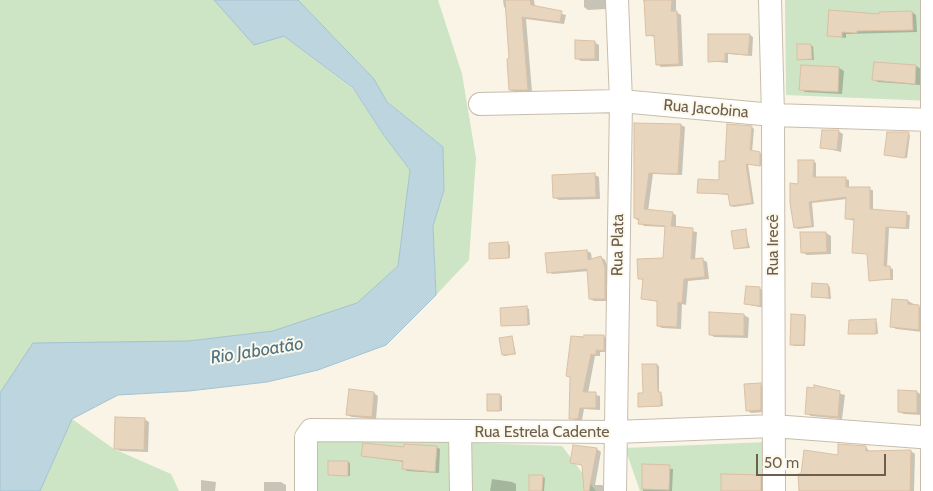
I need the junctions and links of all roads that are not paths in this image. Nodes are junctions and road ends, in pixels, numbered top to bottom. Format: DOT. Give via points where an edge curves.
graph roads {
  1 [pos="617,0"];
  2 [pos="770,0"];
  3 [pos="932,0"];
  4 [pos="621,101"];
  5 [pos="480,104"];
  6 [pos="773,115"];
  7 [pos="932,120"];
  8 [pos="774,426"];
  9 [pos="460,432"];
  10 [pos="615,432"];
  11 [pos="932,438"];
  12 [pos="306,491"];
  13 [pos="461,491"];
  14 [pos="615,491"];
  15 [pos="774,491"];
  16 [pos="932,491"];
  1 -- 4 [label="street, Rua Plata"];
  2 -- 6 [label="street, Rua Irecê"];
  3 -- 7 [label="street"];
  4 -- 5 [label="street, Rua Jacobina"];
  4 -- 6 [label="street, Rua Jacobina"];
  4 -- 10 [label="street, Rua Plata"];
  6 -- 7 [label="street, Rua Jacobina"];
  6 -- 8 [label="street, Rua Irecê"];
  7 -- 11 [label="street"];
  8 -- 10 [label="street, Rua Estrela Cadente"];
  8 -- 11 [label="street, Rua Estrela Cadente"];
  8 -- 15 [label="street, Rua Irecê"];
  9 -- 10 [label="street, Rua Estrela Cadente"];
  9 -- 12 [label="street, Rua Estrela Cadente" via="311,430 306,437"];
  9 -- 13 [label="street"];
  10 -- 14 [label="street, Rua Plata"];
  11 -- 16 [label="street"];
}
